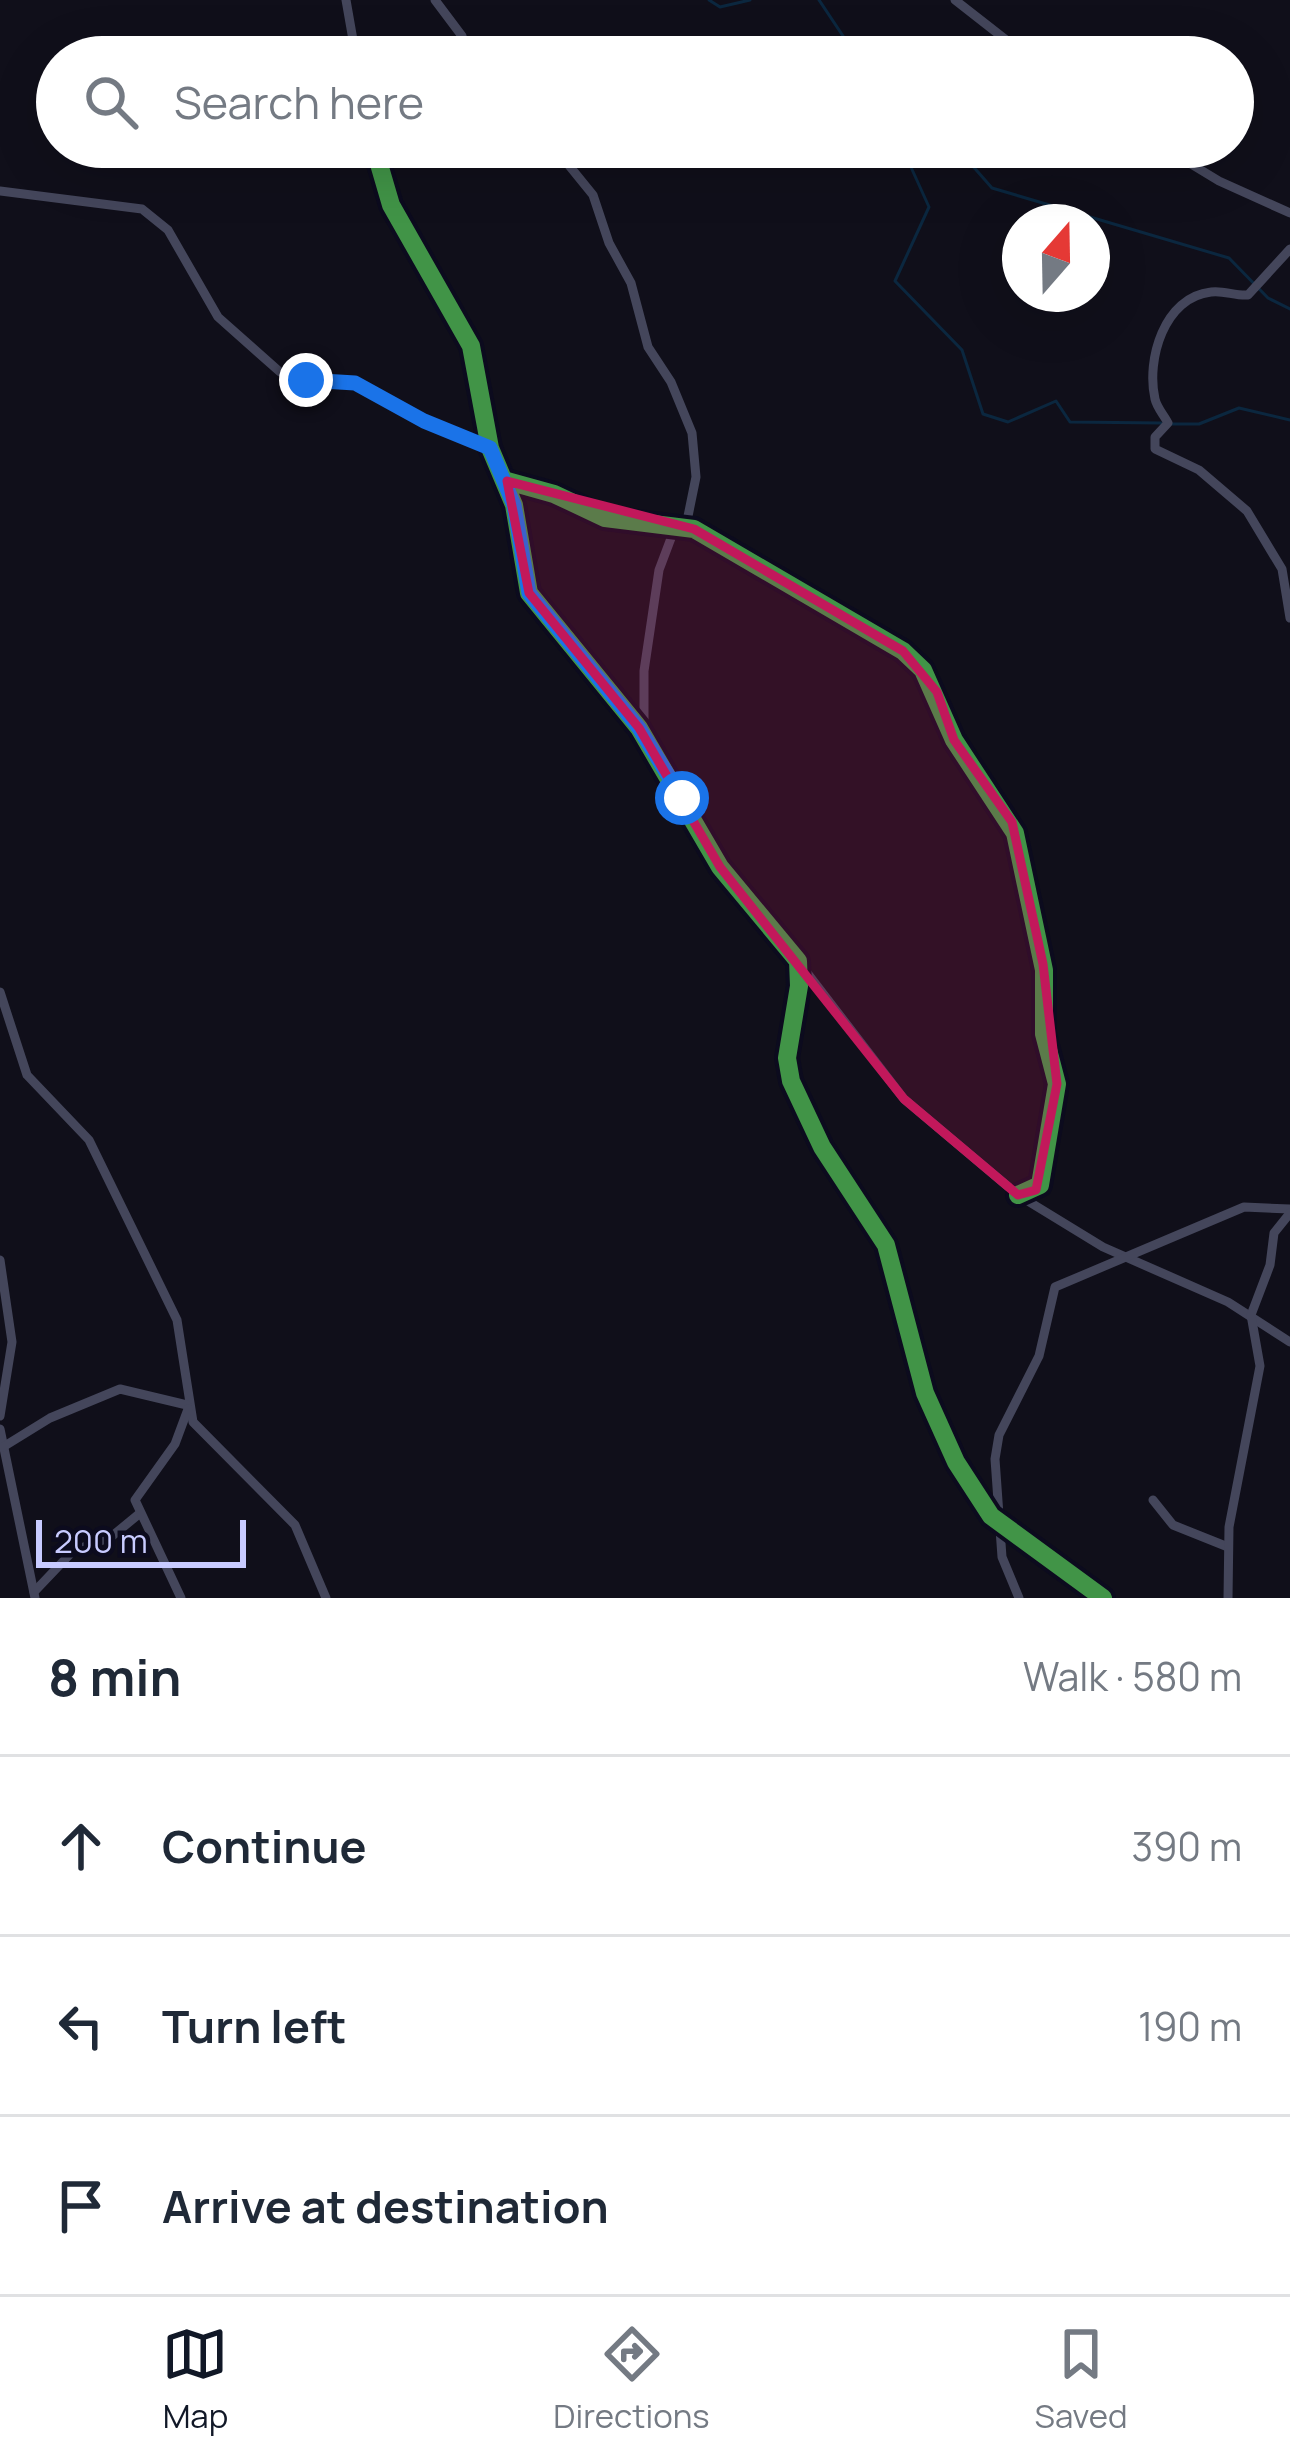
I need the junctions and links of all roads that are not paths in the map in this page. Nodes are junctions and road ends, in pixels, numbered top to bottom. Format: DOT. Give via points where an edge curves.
graph roads {
  1 [pos="346,0"];
  2 [pos="435,0"];
  3 [pos="956,0"];
  4 [pos="352,36"];
  5 [pos="460,36"];
  6 [pos="1001,36"];
  7 [pos="380,168"];
  8 [pos="571,168"];
  9 [pos="1198,168"];
  10 [pos="0,191"];
  11 [pos="1290,213"];
  12 [pos="1290,249"];
  13 [pos="490,448"];
  14 [pos="507,481"];
  15 [pos="681,526"];
  16 [pos="1290,618"];
  17 [pos="644,736"];
  18 [pos="798,961"];
  19 [pos="0,992"];
  20 [pos="1018,1196"];
  21 [pos="1290,1211"];
  22 [pos="1126,1258"];
  23 [pos="0,1260"];
  24 [pos="1251,1315"];
  25 [pos="1290,1342"];
  26 [pos="188,1407"];
  27 [pos="0,1416"];
  28 [pos="0,1429"];
  29 [pos="3,1447"];
  30 [pos="1153,1500"];
  31 [pos="139,1514"];
  32 [pos="1001,1523"];
  33 [pos="1228,1546"];
  34 [pos="34,1595"];
  35 [pos="181,1598"];
  36 [pos="326,1598"];
  37 [pos="1019,1598"];
  38 [pos="1102,1598"];
  39 [pos="1228,1598"];
  1 -- 4 [label="street"];
  2 -- 5 [label="street"];
  3 -- 6 [label="street"];
  7 -- 13 [label="street" via="391,206 471,346"];
  8 -- 15 [label="street" via="593,195 644,335 692,433 696,477"];
  9 -- 11 [label="street"];
  10 -- 13 [label="street" via="142,209 168,230 218,316 280,373 355,383"];
  12 -- 16 [label="street" via="1248,295 1210,292 1190,300 1161,330 1153,368 1156,403 1168,421 1155,449 1199,470 1247,511 1282,569"];
  13 -- 14 [label="street"];
  14 -- 15 [label="street" via="605,518"];
  14 -- 17 [label="street" via="529,593"];
  15 -- 17 [label="street" via="659,570"];
  15 -- 20 [label="street" via="913,658 937,692 954,740 1012,822 1044,970 1044,1034 1057,1084 1040,1185"];
  17 -- 18 [label="street" via="721,867"];
  18 -- 20 [label="street" via="904,1099"];
  18 -- 32 [label="street" via="791,1081 822,1148 886,1245 927,1400 968,1484"];
  19 -- 26 [label="street" via="27,1075 89,1140 177,1320"];
  20 -- 22 [label="street"];
  21 -- 22 [label="street" via="1244,1208"];
  21 -- 24 [label="street" via="1274,1233"];
  22 -- 24 [label="street"];
  22 -- 32 [label="street" via="1054,1290 1039,1356 998,1439"];
  23 -- 27 [label="street" via="12,1342"];
  24 -- 25 [label="street"];
  24 -- 33 [label="street" via="1258,1392"];
  26 -- 29 [label="street" via="120,1388"];
  26 -- 31 [label="street" via="175,1444 138,1492"];
  26 -- 36 [label="street" via="198,1428 295,1525"];
  28 -- 29 [label="street"];
  29 -- 34 [label="street"];
  30 -- 33 [label="street" via="1173,1525"];
  31 -- 34 [label="street" via="111,1538 73,1552"];
  31 -- 35 [label="street"];
  32 -- 37 [label="street" via="1002,1557"];
  32 -- 38 [label="street"];
  33 -- 39 [label="street"];
}
